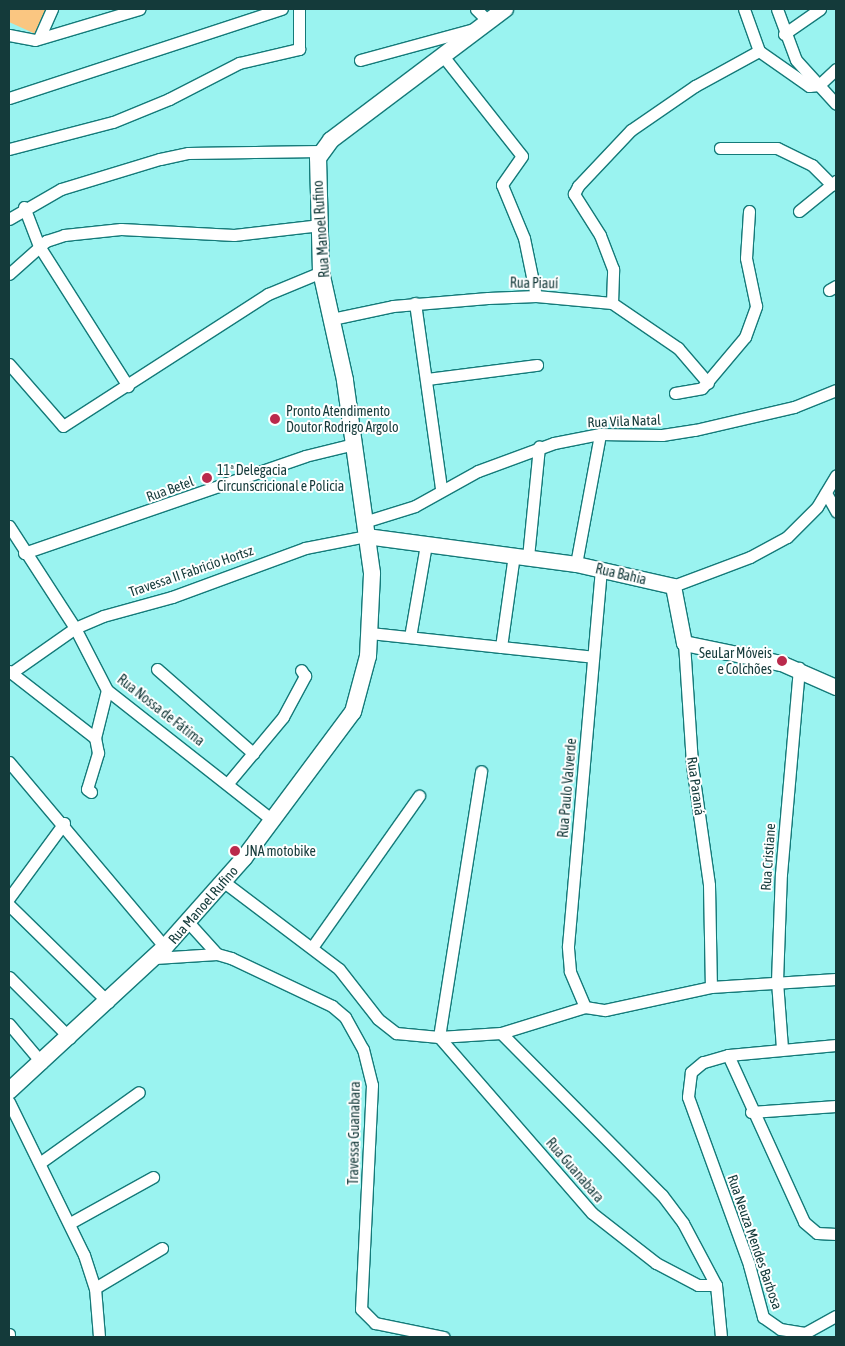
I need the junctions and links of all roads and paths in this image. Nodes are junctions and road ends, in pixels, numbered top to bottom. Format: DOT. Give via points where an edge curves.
graph roads {
  1 [pos="52,9"];
  2 [pos="139,9"];
  3 [pos="282,9"];
  4 [pos="298,9"];
  5 [pos="476,9"];
  6 [pos="505,9"];
  7 [pos="744,9"];
  8 [pos="777,9"];
  9 [pos="820,9"];
  10 [pos="108,13"];
  11 [pos="244,13"];
  12 [pos="486,24"];
  13 [pos="784,34"];
  14 [pos="9,35"];
  15 [pos="40,36"];
  16 [pos="759,51"];
  17 [pos="443,56"];
  18 [pos="360,60"];
  19 [pos="836,69"];
  20 [pos="819,85"];
  21 [pos="9,98"];
  22 [pos="836,104"];
  23 [pos="720,148"];
  24 [pos="9,149"];
  25 [pos="321,151"];
  26 [pos="834,183"];
  27 [pos="24,207"];
  28 [pos="749,211"];
  29 [pos="799,211"];
  30 [pos="9,219"];
  31 [pos="320,225"];
  32 [pos="39,246"];
  33 [pos="321,272"];
  34 [pos="9,274"];
  35 [pos="536,296"];
  36 [pos="415,303"];
  37 [pos="612,304"];
  38 [pos="332,318"];
  39 [pos="9,364"];
  40 [pos="537,365"];
  41 [pos="427,379"];
  42 [pos="708,383"];
  43 [pos="128,386"];
  44 [pos="836,390"];
  45 [pos="675,393"];
  46 [pos="600,434"];
  47 [pos="354,444"];
  48 [pos="539,448"];
  49 [pos="836,475"];
  50 [pos="442,488"];
  51 [pos="826,493"];
  52 [pos="836,511"];
  53 [pos="9,526"];
  54 [pos="365,529"];
  55 [pos="426,544"];
  56 [pos="24,552"];
  57 [pos="521,556"];
  58 [pos="576,564"];
  59 [pos="601,569"];
  60 [pos="673,586"];
  61 [pos="75,628"];
  62 [pos="370,633"];
  63 [pos="410,637"];
  64 [pos="684,643"];
  65 [pos="501,647"];
  66 [pos="594,657"];
  67 [pos="798,668"];
  68 [pos="157,669"];
  69 [pos="301,670"];
  70 [pos="10,672"];
  71 [pos="836,687"];
  72 [pos="107,690"];
  73 [pos="95,738"];
  74 [pos="253,753"];
  75 [pos="9,762"];
  76 [pos="481,770"];
  77 [pos="228,783"];
  78 [pos="91,792"];
  79 [pos="419,796"];
  80 [pos="272,820"];
  81 [pos="64,823"];
  82 [pos="224,882"];
  83 [pos="9,898"];
  84 [pos="9,905"];
  85 [pos="188,922"];
  86 [pos="313,946"];
  87 [pos="160,952"];
  88 [pos="217,954"];
  89 [pos="9,977"];
  90 [pos="836,979"];
  91 [pos="777,981"];
  92 [pos="711,986"];
  93 [pos="108,1002"];
  94 [pos="585,1007"];
  95 [pos="9,1024"];
  96 [pos="501,1033"];
  97 [pos="439,1036"];
  98 [pos="70,1038"];
  99 [pos="836,1045"];
  100 [pos="782,1048"];
  101 [pos="728,1055"];
  102 [pos="42,1063"];
  103 [pos="9,1091"];
  104 [pos="138,1092"];
  105 [pos="836,1106"];
  106 [pos="11,1109"];
  107 [pos="751,1112"];
  108 [pos="41,1162"];
  109 [pos="153,1177"];
  110 [pos="70,1223"];
  111 [pos="836,1234"];
  112 [pos="162,1248"];
  113 [pos="716,1285"];
  114 [pos="95,1288"];
  115 [pos="836,1316"];
  116 [pos="807,1335"];
  117 [pos="99,1337"];
  118 [pos="444,1337"];
  119 [pos="721,1337"];
  1 -- 15 [label="street"];
  2 -- 10 [label="street"];
  3 -- 11 [label="street"];
  4 -- 24 [label="street" via="299,49 239,63 113,122"];
  5 -- 12 [label="street"];
  6 -- 12 [label="main road"];
  7 -- 16 [label="street"];
  8 -- 13 [label="street"];
  9 -- 13 [label="street"];
  10 -- 15 [label="street"];
  11 -- 21 [label="street"];
  12 -- 17 [label="main road"];
  12 -- 18 [label="street"];
  13 -- 20 [label="street" via="796,60"];
  14 -- 15 [label="street" via="29,41"];
  16 -- 20 [label="street" via="803,83"];
  16 -- 37 [label="street" via="695,86 631,130 574,190 608,253 614,281"];
  17 -- 25 [label="main road"];
  17 -- 35 [label="street" via="523,158 502,185 524,238"];
  19 -- 20 [label="street"];
  20 -- 22 [label="street"];
  23 -- 26 [label="street" via="777,148 812,165"];
  25 -- 27 [label="street" via="188,153 84,181"];
  25 -- 31 [label="main road, Rua Manoel Rufino" via="317,175"];
  26 -- 29 [label="street"];
  27 -- 30 [label="street"];
  27 -- 32 [label="street"];
  28 -- 42 [label="street" via="746,258 756,306 739,346"];
  31 -- 32 [label="street" via="234,235 94,230 54,237"];
  31 -- 33 [label="main road, Rua Manoel Rufino"];
  32 -- 34 [label="street"];
  32 -- 43 [label="street"];
  33 -- 38 [label="main road, Rua Manoel Rufino"];
  33 -- 43 [label="street" via="273,291"];
  35 -- 36 [label="street, Rua Piauí"];
  35 -- 37 [label="street, Rua Piauí"];
  36 -- 38 [label="street, Rua Piauí"];
  36 -- 41 [label="street"];
  37 -- 42 [label="street, Rua Piauí" via="678,348"];
  38 -- 47 [label="main road, Rua Manoel Rufino"];
  39 -- 43 [label="street" via="64,426"];
  40 -- 41 [label="street"];
  41 -- 50 [label="street"];
  42 -- 45 [label="street" via="695,392"];
  44 -- 46 [label="street, Rua Vila Natal" via="794,407 695,430 662,435"];
  46 -- 48 [label="street, Rua Vila Natal"];
  46 -- 58 [label="street"];
  47 -- 54 [label="main road, Rua Manoel Rufino"];
  47 -- 56 [label="street, Rua Betel" via="305,456"];
  48 -- 50 [label="street, Rua Vila Natal"];
  48 -- 57 [label="street"];
  49 -- 51 [label="street"];
  50 -- 54 [label="street, Rua Vila Natal" via="415,506"];
  51 -- 52 [label="street"];
  51 -- 60 [label="street" via="804,522 769,548"];
  53 -- 56 [label="street, Rua Nossa de Fátima"];
  54 -- 55 [label="street, Rua Bahia"];
  54 -- 61 [label="street, Travessa II Fabricio Hortsz"];
  54 -- 62 [label="main road, Rua Manoel Rufino" via="372,601"];
  55 -- 57 [label="street, Rua Bahia"];
  55 -- 63 [label="street"];
  56 -- 61 [label="street, Rua Nossa de Fátima"];
  57 -- 58 [label="street, Rua Bahia"];
  57 -- 65 [label="street"];
  58 -- 59 [label="street, Rua Bahia"];
  59 -- 60 [label="street, Rua Bahia"];
  59 -- 66 [label="street, Rua Paulo Valverde"];
  60 -- 64 [label="street, Rua Paraná"];
  61 -- 70 [label="street, Travessa II Fabricio Hortsz"];
  61 -- 72 [label="street, Rua Nossa de Fátima"];
  62 -- 63 [label="street"];
  62 -- 80 [label="main road, Rua Manoel Rufino" via="365,677 353,712"];
  63 -- 65 [label="street"];
  64 -- 67 [label="street"];
  64 -- 92 [label="street, Rua Paraná" via="692,765 708,868"];
  65 -- 66 [label="street"];
  66 -- 94 [label="street, Rua Paulo Valverde" via="568,946 570,971"];
  67 -- 71 [label="street"];
  67 -- 91 [label="street, Rua Cristiane" via="780,874"];
  68 -- 74 [label="street"];
  69 -- 74 [label="street" via="306,676 283,717"];
  70 -- 73 [label="street"];
  72 -- 73 [label="street"];
  72 -- 77 [label="street, Rua Nossa de Fátima"];
  73 -- 78 [label="street" via="98,753 88,786"];
  74 -- 77 [label="street"];
  75 -- 81 [label="street"];
  76 -- 97 [label="street"];
  77 -- 80 [label="street, Rua Nossa de Fátima"];
  79 -- 86 [label="street"];
  80 -- 82 [label="main road, Rua Manoel Rufino"];
  81 -- 83 [label="street"];
  81 -- 87 [label="street"];
  82 -- 85 [label="main road, Rua Manoel Rufino"];
  82 -- 86 [label="street"];
  84 -- 93 [label="street"];
  85 -- 87 [label="main road, Rua Manoel Rufino"];
  85 -- 88 [label="street, Travessa Guanabara"];
  86 -- 97 [label="street" via="348,979 387,1028 405,1035"];
  87 -- 88 [label="street, Travessa Guanabara"];
  87 -- 93 [label="main road, Rua Manoel Rufino"];
  88 -- 118 [label="street, Travessa Guanabara" via="332,1006 356,1031 372,1085 362,1309 375,1324"];
  89 -- 98 [label="street"];
  90 -- 91 [label="street"];
  91 -- 92 [label="street"];
  91 -- 100 [label="street, Rua Cristiane"];
  92 -- 94 [label="street" via="605,1010"];
  93 -- 98 [label="main road, Rua Manoel Rufino"];
  94 -- 96 [label="street"];
  95 -- 102 [label="street"];
  96 -- 97 [label="street"];
  96 -- 113 [label="street" via="662,1195 702,1252"];
  97 -- 113 [label="street, Rua Guanabara" via="592,1213 656,1263 698,1285"];
  98 -- 102 [label="main road, Rua Manoel Rufino"];
  99 -- 100 [label="street"];
  100 -- 101 [label="street"];
  101 -- 107 [label="street"];
  101 -- 116 [label="street, Rua Neuza Mendes Barbosa" via="703,1062 691,1072 689,1111 749,1265 759,1310 780,1329"];
  102 -- 103 [label="main road, Rua Manoel Rufino"];
  104 -- 108 [label="street"];
  105 -- 107 [label="street"];
  106 -- 108 [label="street"];
  107 -- 111 [label="street" via="804,1222 817,1233"];
  108 -- 110 [label="street"];
  109 -- 110 [label="street"];
  110 -- 114 [label="street"];
  112 -- 114 [label="street"];
  113 -- 119 [label="street"];
  114 -- 117 [label="street"];
  115 -- 116 [label="street, Rua Neuza Mendes Barbosa"];
}
